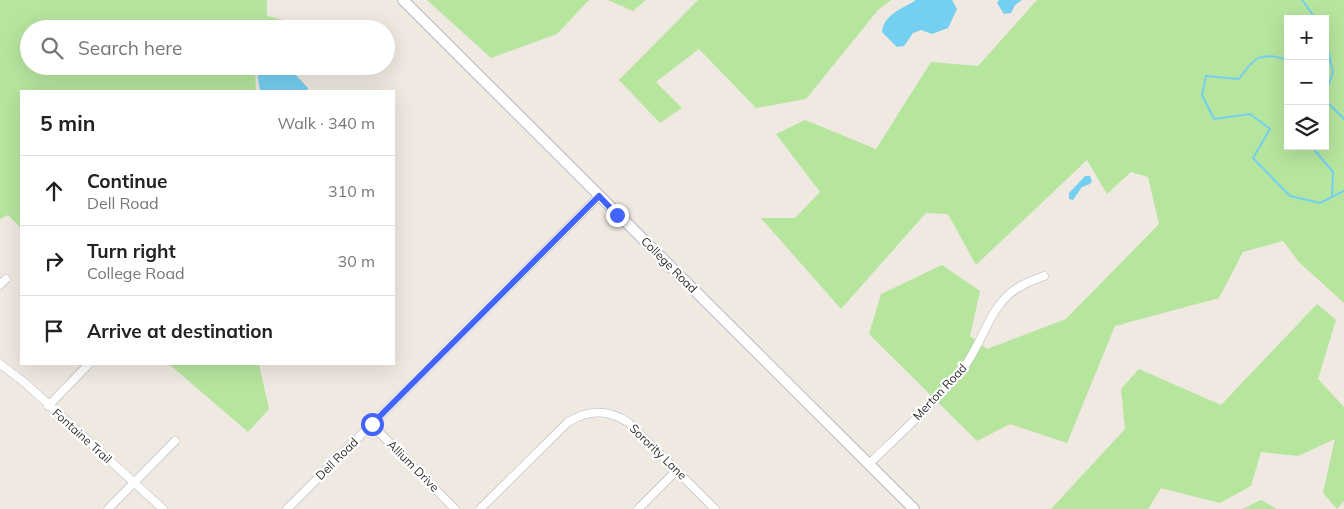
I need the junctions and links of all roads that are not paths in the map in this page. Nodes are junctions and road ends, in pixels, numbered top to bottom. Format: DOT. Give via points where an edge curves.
graph roads {
  1 [pos="403,0"];
  2 [pos="599,196"];
  3 [pos="1044,276"];
  4 [pos="0,364"];
  5 [pos="88,365"];
  6 [pos="48,406"];
  7 [pos="372,424"];
  8 [pos="175,441"];
  9 [pos="869,464"];
  10 [pos="678,470"];
  11 [pos="133,484"];
  12 [pos="108,509"];
  13 [pos="163,509"];
  14 [pos="287,509"];
  15 [pos="455,509"];
  16 [pos="480,509"];
  17 [pos="638,509"];
  18 [pos="715,509"];
  19 [pos="914,509"];
  1 -- 2 [label="street, College Road"];
  2 -- 7 [label="street, Dell Road"];
  2 -- 9 [label="street, College Road"];
  3 -- 9 [label="street, Merton Road" via="1008,295 997,307 978,346 961,371"];
  4 -- 6 [label="street, Fontaine Trail"];
  5 -- 6 [label="street"];
  6 -- 11 [label="street, Fontaine Trail"];
  7 -- 14 [label="street, Dell Road"];
  7 -- 15 [label="street, Allium Drive"];
  8 -- 11 [label="street"];
  9 -- 19 [label="street, College Road"];
  10 -- 16 [label="street, Sorority Lane" via="619,416 594,412 579,415 568,422"];
  10 -- 17 [label="street"];
  10 -- 18 [label="street, Sorority Lane"];
  11 -- 12 [label="street"];
  11 -- 13 [label="street, Fontaine Trail"];
}
